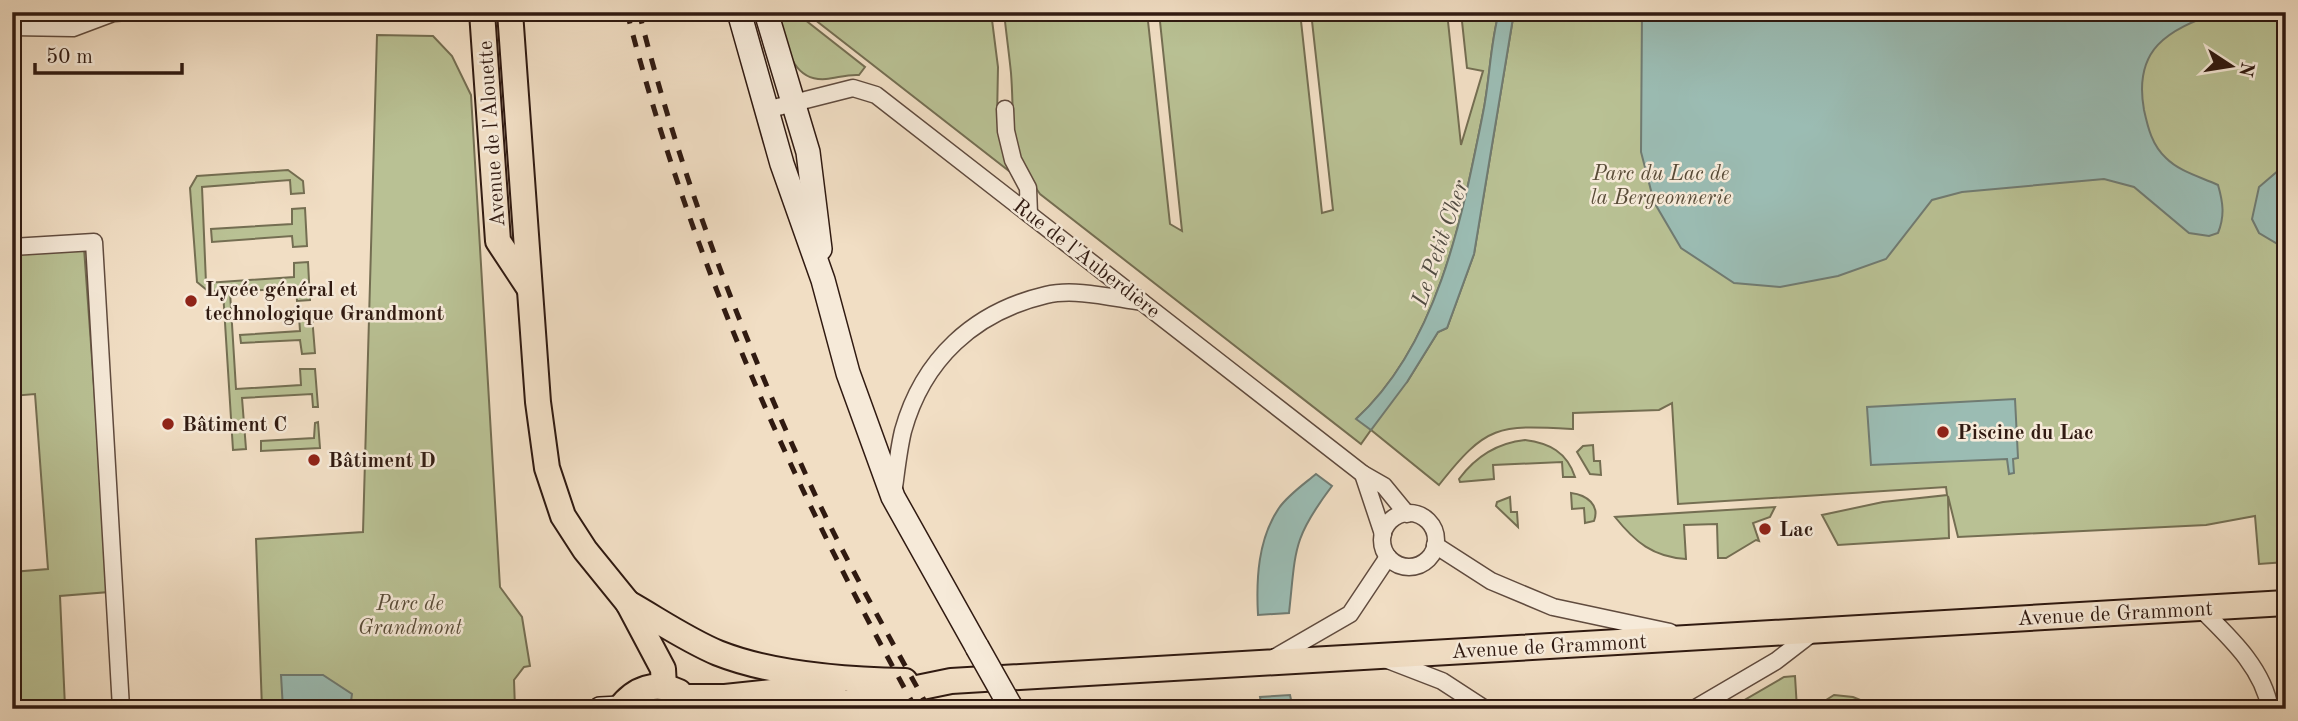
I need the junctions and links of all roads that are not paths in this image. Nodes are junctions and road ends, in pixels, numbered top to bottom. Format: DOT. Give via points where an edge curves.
graph roads {
  1 [pos="129,12"];
  2 [pos="364,12"];
  3 [pos="407,12"];
  4 [pos="482,12"];
  5 [pos="510,12"];
  6 [pos="739,12"];
  7 [pos="766,12"];
  8 [pos="17,27"];
  9 [pos="795,102"];
  10 [pos="1005,108"];
  11 [pos="766,110"];
  12 [pos="1030,214"];
  13 [pos="12,247"];
  14 [pos="823,280"];
  15 [pos="530,289"];
  16 [pos="1144,303"];
  17 [pos="1363,474"];
  18 [pos="893,497"];
  19 [pos="1407,513"];
  20 [pos="1383,534"];
  21 [pos="1435,545"];
  22 [pos="1388,557"];
  23 [pos="628,603"];
  24 [pos="2286,603"];
  25 [pos="2200,608"];
  26 [pos="1816,630"];
  27 [pos="1693,637"];
  28 [pos="1376,656"];
  29 [pos="1267,662"];
  30 [pos="878,680"];
  31 [pos="951,681"];
  32 [pos="664,687"];
  33 [pos="692,703"];
  34 [pos="619,708"];
  35 [pos="117,709"];
  36 [pos="600,709"];
  37 [pos="815,709"];
  38 [pos="1012,709"];
  39 [pos="1485,709"];
  40 [pos="1694,709"];
  41 [pos="2270,709"];
  1 -- 8 [label="street" via="73,27"];
  2 -- 3 [label="street"];
  4 -- 15 [label="main road, Avenue de l'Alouette" via="498,241"];
  5 -- 15 [label="main road, Avenue de l'Alouette"];
  6 -- 11 [label="street"];
  7 -- 9 [label="street"];
  9 -- 11 [label="street, Rue de l'Auberdière"];
  9 -- 12 [label="street, Rue de l'Auberdière" via="853,88 866,90"];
  9 -- 14 [label="street" via="813,176"];
  10 -- 12 [label="street" via="1006,131 1013,160 1028,188"];
  11 -- 14 [label="street"];
  12 -- 16 [label="street, Rue de l'Auberdière"];
  13 -- 35 [label="street" via="94,242 121,708"];
  14 -- 18 [label="street" via="848,373"];
  15 -- 23 [label="main road, Avenue de l'Alouette" via="547,468 563,516"];
  16 -- 17 [label="street, Rue de l'Auberdière"];
  16 -- 18 [label="street" via="1048,294 978,321 947,348 912,403"];
  17 -- 19 [label="street, Rue de l'Auberdière" via="1384,486"];
  17 -- 20 [label="street"];
  18 -- 38 [label="street, bridge"];
  19 -- 20 [label="street" via="1392,520"];
  19 -- 21 [label="street" via="1430,524"];
  20 -- 22 [label="street"];
  21 -- 22 [label="street" via="1428,559 1412,567"];
  21 -- 27 [label="street" via="1491,581 1553,607"];
  22 -- 29 [label="street" via="1350,614"];
  23 -- 30 [label="main road" via="720,653 760,666"];
  23 -- 32 [label="main road" via="663,669"];
  24 -- 25 [label="main road, Avenue de Grammont"];
  25 -- 26 [label="main road, Avenue de Grammont"];
  25 -- 41 [label="street" via="2259,676"];
  26 -- 27 [label="main road, Avenue de Grammont"];
  26 -- 40 [label="street" via="1776,661"];
  27 -- 28 [label="main road, Avenue de Grammont"];
  28 -- 29 [label="main road, Avenue de Grammont"];
  28 -- 39 [label="street" via="1442,681"];
  29 -- 31 [label="main road, Avenue de Grammont"];
  30 -- 31 [label="main road"];
  30 -- 33 [label="main road"];
  31 -- 37 [label="main road, Avenue de Grammont"];
  32 -- 33 [label="main road"];
  32 -- 34 [label="main road" via="636,692"];
  34 -- 36 [label="street"];
}
